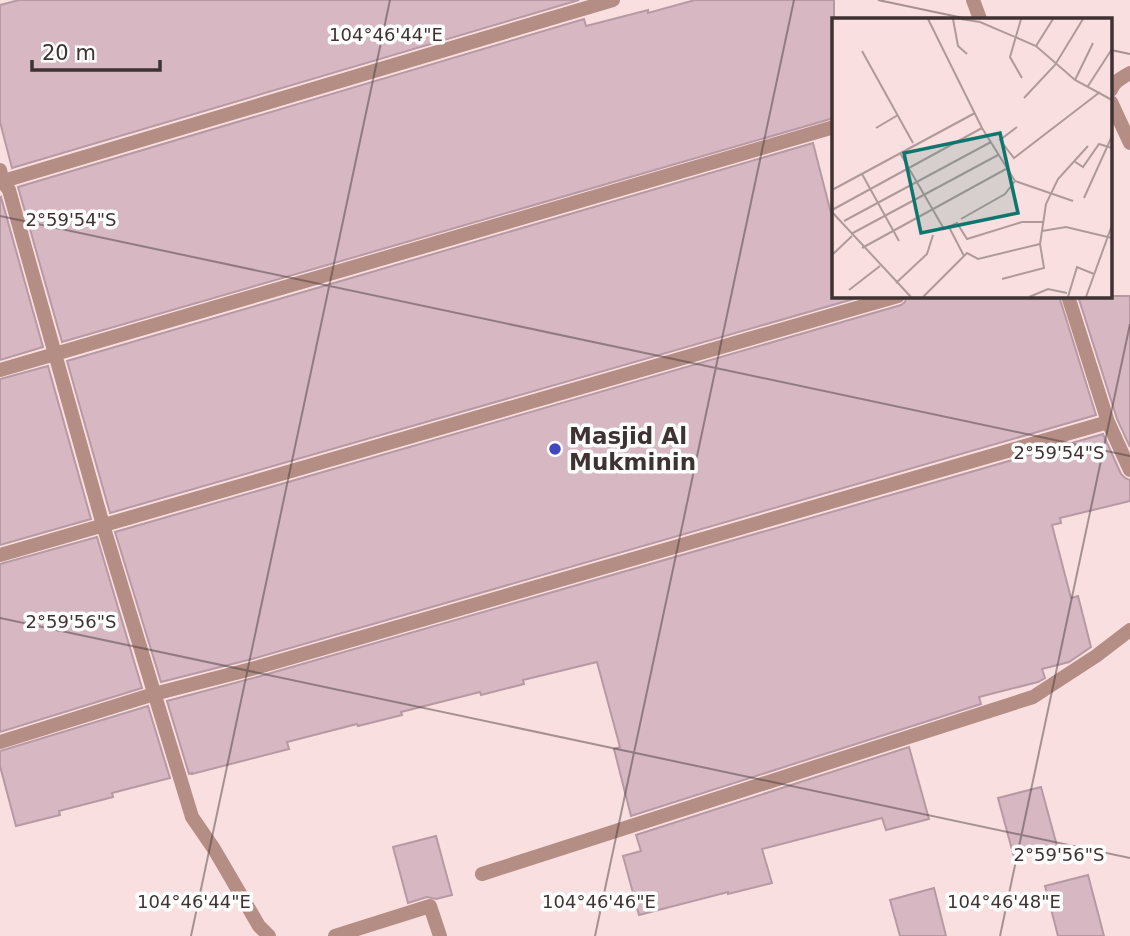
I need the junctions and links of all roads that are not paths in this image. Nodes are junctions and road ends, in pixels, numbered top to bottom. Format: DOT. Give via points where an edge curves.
graph roads {
  1 [pos="613,0"];
  2 [pos="973,0"];
  3 [pos="979,18"];
  4 [pos="1130,73"];
  5 [pos="1112,86"];
  6 [pos="1112,104"];
  7 [pos="832,128"];
  8 [pos="1130,143"];
  9 [pos="1,178"];
  10 [pos="891,298"];
  11 [pos="1069,298"];
  12 [pos="56,354"];
  13 [pos="0,370"];
  14 [pos="1108,422"];
  15 [pos="1130,470"];
  16 [pos="103,525"];
  17 [pos="0,555"];
  18 [pos="1130,629"];
  19 [pos="154,694"];
  20 [pos="0,742"];
  21 [pos="482,874"];
  22 [pos="269,936"];
  23 [pos="335,936"];
  24 [pos="440,936"];
  1 -- 9 [label="street"];
  2 -- 3 [label="street"];
  4 -- 5 [label="street"];
  6 -- 8 [label="street"];
  7 -- 12 [label="street"];
  9 -- 12 [label="street" via="9,190"];
  10 -- 16 [label="street"];
  11 -- 14 [label="street"];
  12 -- 13 [label="street"];
  12 -- 16 [label="street"];
  14 -- 15 [label="street"];
  14 -- 19 [label="street"];
  16 -- 17 [label="street"];
  16 -- 19 [label="street"];
  18 -- 21 [label="street" via="1032,697"];
  19 -- 20 [label="street"];
  19 -- 22 [label="street" via="192,817"];
  23 -- 24 [label="street" via="429,906"];
}
